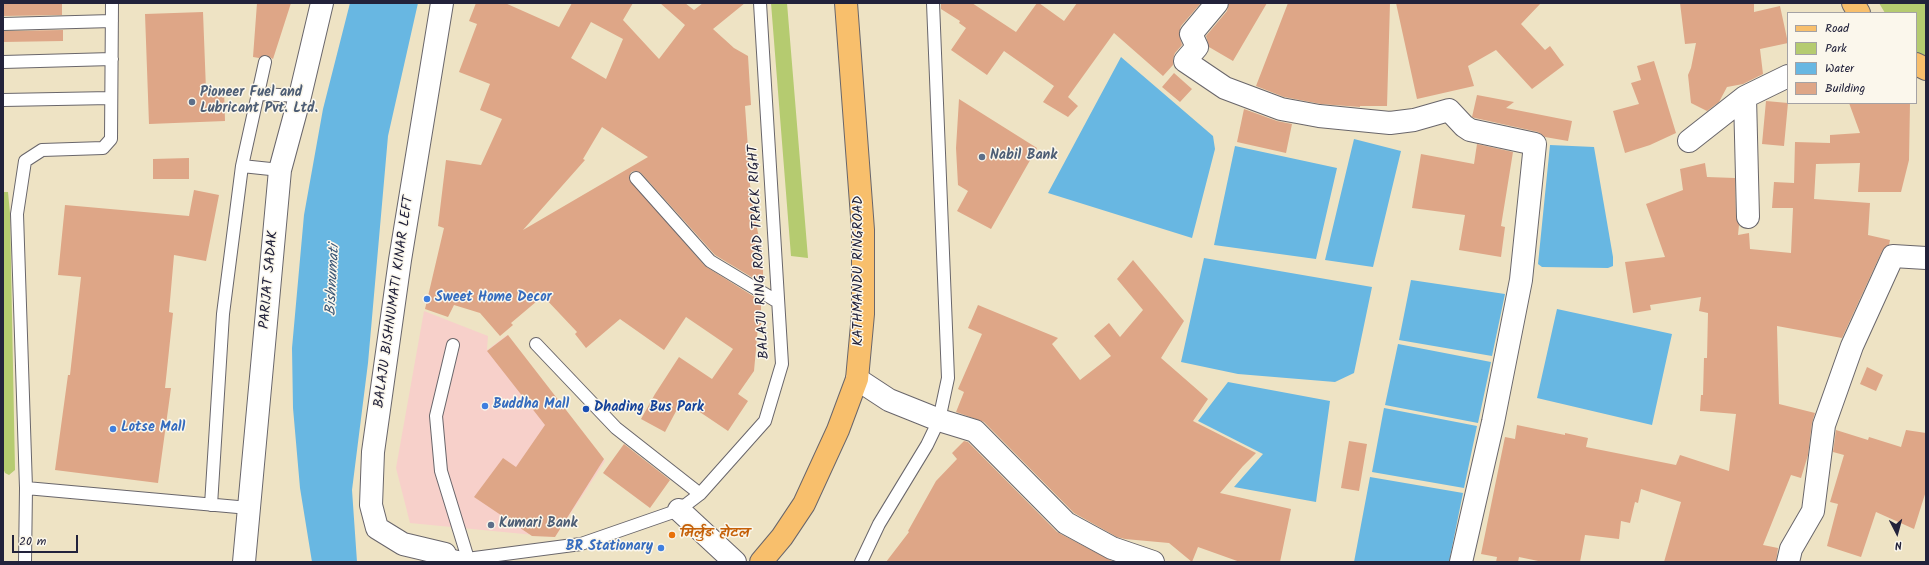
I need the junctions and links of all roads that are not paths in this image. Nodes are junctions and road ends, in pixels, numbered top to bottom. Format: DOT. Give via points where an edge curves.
graph roads {
  1 [pos="112,3"];
  2 [pos="322,3"];
  3 [pos="442,3"];
  4 [pos="760,3"];
  5 [pos="846,3"];
  6 [pos="933,3"];
  7 [pos="1218,3"];
  8 [pos="1854,3"];
  9 [pos="1858,12"];
  10 [pos="112,21"];
  11 [pos="3,24"];
  12 [pos="112,60"];
  13 [pos="3,62"];
  14 [pos="264,62"];
  15 [pos="1917,64"];
  16 [pos="1926,69"];
  17 [pos="1787,76"];
  18 [pos="258,94"];
  19 [pos="300,96"];
  20 [pos="1744,97"];
  21 [pos="111,98"];
  22 [pos="3,100"];
  23 [pos="1689,141"];
  24 [pos="242,166"];
  25 [pos="280,170"];
  26 [pos="636,178"];
  27 [pos="1748,217"];
  28 [pos="1926,258"];
  29 [pos="778,302"];
  30 [pos="536,344"];
  31 [pos="452,345"];
  32 [pos="857,379"];
  33 [pos="939,420"];
  34 [pos="26,488"];
  35 [pos="700,494"];
  36 [pos="211,504"];
  37 [pos="248,508"];
  38 [pos="679,510"];
  39 [pos="445,554"];
  40 [pos="468,560"];
  41 [pos="25,562"];
  42 [pos="244,562"];
  43 [pos="735,562"];
  44 [pos="761,562"];
  45 [pos="861,562"];
  46 [pos="1153,562"];
  47 [pos="1461,562"];
  48 [pos="1788,562"];
  1 -- 10 [label="lane"];
  2 -- 19 [label="street, PARIJAT SADAK"];
  3 -- 39 [label="street, BALAJU BISHNUMATI KINAR LEFT" via="400,260 373,452 371,505 377,528 403,544"];
  4 -- 29 [label="lane, BALAJU RING ROAD TRACK RIGHT"];
  5 -- 32 [label="main road, KATHMANDU RINGROAD" via="863,230 863,314"];
  6 -- 33 [label="lane" via="948,378"];
  7 -- 47 [label="street" via="1191,34 1197,47 1185,61 1225,88 1281,109 1343,118 1390,122 1414,120 1449,110 1464,126 1474,132 1535,144 1521,280 1493,422"];
  8 -- 9 [label="main road"];
  10 -- 11 [label="lane"];
  10 -- 12 [label="lane"];
  12 -- 13 [label="lane"];
  12 -- 21 [label="lane"];
  14 -- 18 [label="lane"];
  15 -- 16 [label="main road"];
  17 -- 20 [label="street"];
  18 -- 19 [label="lane"];
  18 -- 24 [label="lane"];
  19 -- 25 [label="street, PARIJAT SADAK"];
  20 -- 23 [label="street"];
  20 -- 27 [label="street"];
  21 -- 22 [label="lane"];
  21 -- 34 [label="lane" via="111,139 102,148 42,150 25,161 17,214"];
  24 -- 25 [label="lane"];
  24 -- 36 [label="lane" via="223,314"];
  25 -- 37 [label="street, PARIJAT SADAK"];
  26 -- 29 [label="lane" via="710,261"];
  28 -- 48 [label="street" via="1893,256 1886,270 1852,346 1824,425 1813,511 1791,549"];
  29 -- 35 [label="lane, BALAJU RING ROAD TRACK RIGHT" via="782,364 765,421"];
  30 -- 35 [label="lane" via="616,428"];
  31 -- 40 [label="lane" via="436,416 441,471"];
  32 -- 33 [label="street" via="889,400"];
  32 -- 44 [label="main road, KATHMANDU RINGROAD" via="838,430 804,504"];
  33 -- 45 [label="lane" via="927,445 879,524"];
  33 -- 46 [label="street" via="975,431 1066,523 1112,548"];
  34 -- 36 [label="lane"];
  34 -- 41 [label="lane"];
  35 -- 38 [label="lane, BALAJU RING ROAD TRACK RIGHT"];
  36 -- 37 [label="lane"];
  37 -- 42 [label="street, PARIJAT SADAK"];
  38 -- 40 [label="lane, BALAJU RING ROAD TRACK RIGHT" via="581,544"];
  38 -- 43 [label="street"];
  39 -- 40 [label="lane, BALAJU RING ROAD TRACK RIGHT"];
}
